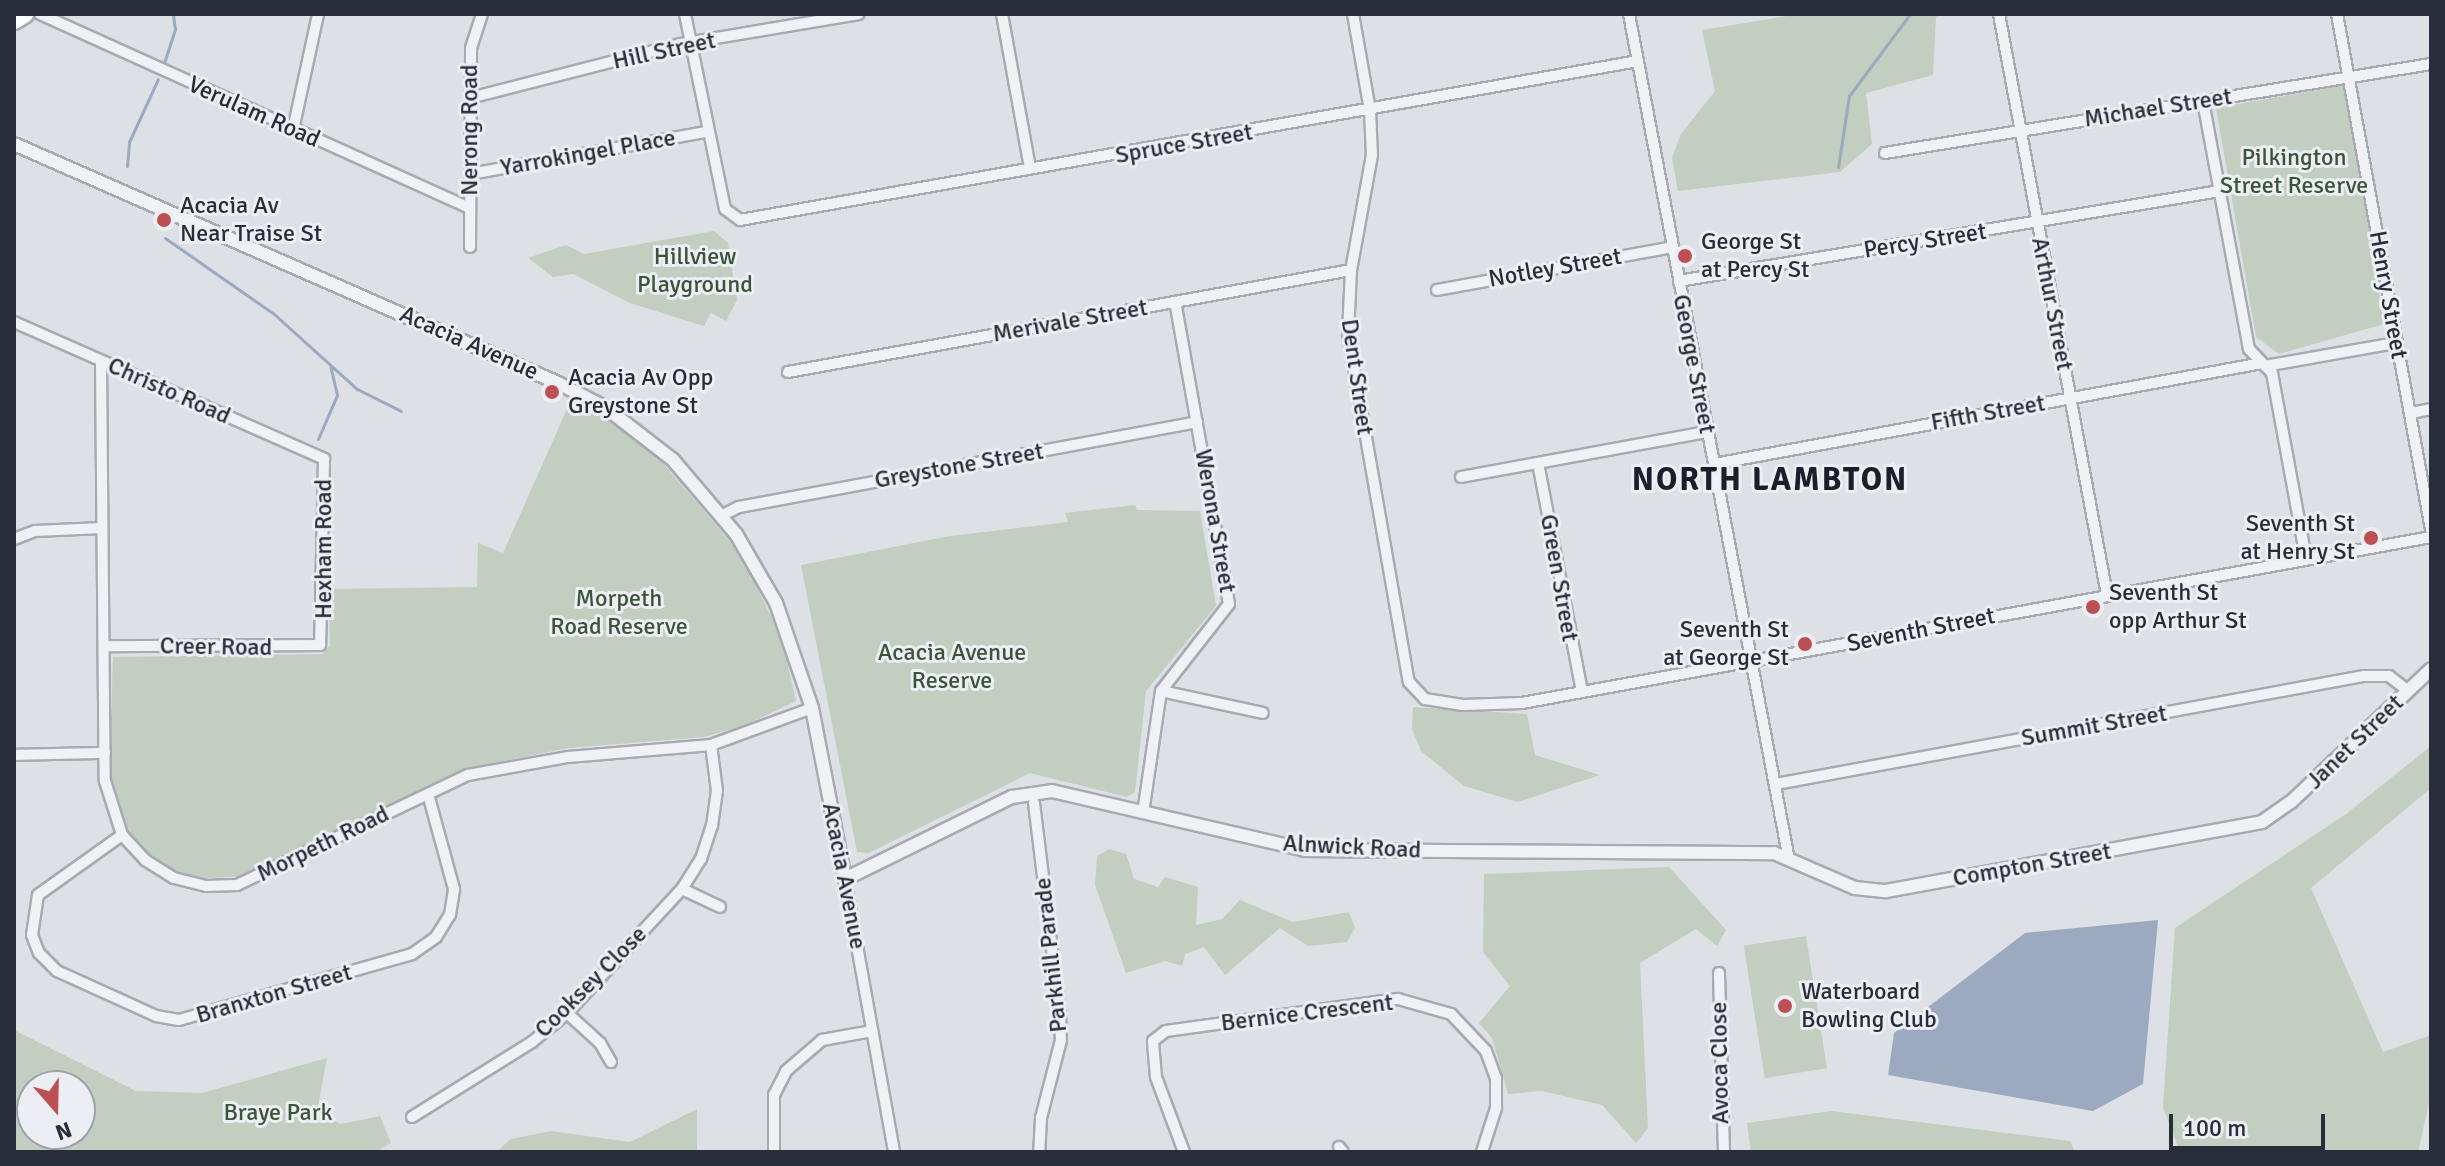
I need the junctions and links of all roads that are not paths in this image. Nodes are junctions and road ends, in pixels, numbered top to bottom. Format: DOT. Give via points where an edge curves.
graph roads {
  1 [pos="24,14"];
  2 [pos="40,14"];
  3 [pos="318,14"];
  4 [pos="482,14"];
  5 [pos="685,14"];
  6 [pos="859,14"];
  7 [pos="1002,14"];
  8 [pos="1353,14"];
  9 [pos="1629,14"];
  10 [pos="1999,14"];
  11 [pos="2337,14"];
  12 [pos="14,20"];
  13 [pos="690,44"];
  14 [pos="1638,61"];
  15 [pos="2431,64"];
  16 [pos="2348,78"];
  17 [pos="470,98"];
  18 [pos="2203,101"];
  19 [pos="1370,110"];
  20 [pos="293,130"];
  21 [pos="2017,131"];
  22 [pos="706,132"];
  23 [pos="14,144"];
  24 [pos="1885,153"];
  25 [pos="1030,168"];
  26 [pos="470,174"];
  27 [pos="2219,191"];
  28 [pos="470,208"];
  29 [pos="2036,223"];
  30 [pos="470,247"];
  31 [pos="1673,247"];
  32 [pos="1351,270"];
  33 [pos="1679,281"];
  34 [pos="1437,290"];
  35 [pos="1175,302"];
  36 [pos="14,322"];
  37 [pos="2396,343"];
  38 [pos="101,361"];
  39 [pos="2264,364"];
  40 [pos="788,372"];
  41 [pos="2070,398"];
  42 [pos="2431,409"];
  43 [pos="2411,413"];
  44 [pos="1197,422"];
  45 [pos="1707,432"];
  46 [pos="324,459"];
  47 [pos="1538,463"];
  48 [pos="1714,464"];
  49 [pos="1461,477"];
  50 [pos="723,515"];
  51 [pos="102,528"];
  52 [pos="2431,529"];
  53 [pos="2431,537"];
  54 [pos="14,539"];
  55 [pos="2306,559"];
  56 [pos="2107,595"];
  57 [pos="323,639"];
  58 [pos="104,646"];
  59 [pos="1751,661"];
  60 [pos="2431,669"];
  61 [pos="1161,691"];
  62 [pos="1413,691"];
  63 [pos="2408,691"];
  64 [pos="1582,692"];
  65 [pos="812,708"];
  66 [pos="1263,713"];
  67 [pos="711,745"];
  68 [pos="105,753"];
  69 [pos="14,755"];
  70 [pos="1776,784"];
  71 [pos="428,794"];
  72 [pos="1034,803"];
  73 [pos="1143,813"];
  74 [pos="2278,813"];
  75 [pos="122,835"];
  76 [pos="1788,855"];
  77 [pos="845,879"];
  78 [pos="682,889"];
  79 [pos="720,907"];
  80 [pos="1719,973"];
  81 [pos="567,1013"];
  82 [pos="872,1031"];
  83 [pos="611,1062"];
  84 [pos="412,1117"];
  85 [pos="774,1152"];
  86 [pos="894,1152"];
  87 [pos="1039,1152"];
  88 [pos="1184,1152"];
  89 [pos="1482,1152"];
  90 [pos="1724,1152"];
  1 -- 12 [label="highway"];
  2 -- 20 [label="street, Verulam Road"];
  3 -- 20 [label="street"];
  4 -- 17 [label="street, Nerong Road" via="471,48"];
  5 -- 13 [label="street"];
  6 -- 13 [label="street, Hill Street"];
  7 -- 25 [label="street"];
  8 -- 19 [label="street, Dent Street"];
  9 -- 14 [label="street, George Street"];
  10 -- 21 [label="street, Arthur Street"];
  11 -- 16 [label="street, Henry Street"];
  13 -- 17 [label="street, Hill Street"];
  13 -- 22 [label="street"];
  14 -- 19 [label="street, Spruce Street"];
  14 -- 31 [label="street, George Street"];
  15 -- 16 [label="street, Michael Street"];
  16 -- 18 [label="street, Michael Street"];
  16 -- 37 [label="street, Henry Street"];
  17 -- 26 [label="street, Nerong Road"];
  18 -- 21 [label="street, Michael Street"];
  18 -- 27 [label="street"];
  19 -- 25 [label="street, Spruce Street"];
  19 -- 32 [label="street, Dent Street" via="1370,184"];
  20 -- 28 [label="street, Verulam Road"];
  21 -- 24 [label="street, Michael Street"];
  21 -- 29 [label="street, Arthur Street"];
  22 -- 25 [label="street, Spruce Street" via="730,217 740,220"];
  22 -- 26 [label="street, Yarrokingel Place"];
  23 -- 50 [label="street, Acacia Avenue" via="558,383 646,437"];
  26 -- 28 [label="street, Nerong Road"];
  27 -- 29 [label="street, Percy Street"];
  27 -- 39 [label="street" via="2249,349"];
  28 -- 30 [label="street, Nerong Road"];
  29 -- 33 [label="street, Percy Street"];
  29 -- 41 [label="street, Arthur Street"];
  31 -- 33 [label="street, George Street"];
  31 -- 34 [label="street, Notley Street"];
  32 -- 35 [label="street, Merivale Street"];
  32 -- 62 [label="street, Dent Street" via="1353,367"];
  33 -- 45 [label="street, George Street"];
  35 -- 40 [label="street, Merivale Street"];
  35 -- 44 [label="street, Werona Street"];
  36 -- 38 [label="street, Christo Road"];
  37 -- 39 [label="street, Fifth Street"];
  37 -- 43 [label="street, Henry Street"];
  38 -- 46 [label="street, Christo Road"];
  38 -- 51 [label="street, Morpeth Road"];
  39 -- 41 [label="street, Fifth Street"];
  39 -- 55 [label="street" via="2272,373"];
  41 -- 48 [label="street, Fifth Street"];
  41 -- 56 [label="street, Arthur Street"];
  42 -- 43 [label="street"];
  43 -- 52 [label="street, Henry Street"];
  44 -- 50 [label="street, Greystone Street" via="739,507"];
  44 -- 61 [label="street, Werona Street" via="1229,604"];
  45 -- 47 [label="street"];
  45 -- 48 [label="street, George Street"];
  46 -- 57 [label="street, Hexham Road"];
  47 -- 49 [label="street"];
  47 -- 64 [label="street, Green Street"];
  48 -- 59 [label="street, George Street"];
  50 -- 65 [label="street, Acacia Avenue" via="776,603"];
  51 -- 54 [label="street" via="35,531"];
  51 -- 58 [label="street, Morpeth Road"];
  53 -- 55 [label="street, Seventh Street"];
  55 -- 56 [label="street, Seventh Street"];
  56 -- 59 [label="street, Seventh Street"];
  57 -- 58 [label="street, Creer Road" via="313,648"];
  58 -- 68 [label="street, Morpeth Road"];
  59 -- 64 [label="street, Seventh Street"];
  59 -- 70 [label="street, George Street"];
  60 -- 63 [label="street, Janet Street"];
  61 -- 66 [label="street"];
  61 -- 73 [label="street, Werona Street"];
  62 -- 64 [label="street, Seventh Street" via="1425,699 1494,705"];
  63 -- 70 [label="street, Summit Street" via="2389,676 2364,676"];
  63 -- 74 [label="street, Janet Street"];
  65 -- 67 [label="street, Morpeth Road"];
  65 -- 77 [label="street, Acacia Avenue"];
  67 -- 71 [label="street, Morpeth Road" via="568,757 468,775"];
  67 -- 78 [label="street, Cooksey Close" via="717,791 712,826 701,859"];
  68 -- 69 [label="street"];
  68 -- 75 [label="street, Morpeth Road" via="111,810"];
  70 -- 76 [label="street, George Street"];
  71 -- 75 [label="street, Morpeth Road" via="237,885 206,886 174,878 145,860"];
  71 -- 75 [label="street, Branxton Street" via="454,889 450,915 436,937 412,954 191,1018 156,1016 57,971 39,953 32,935 38,895"];
  72 -- 87 [label="street, Parkhill Parade" via="1061,1040 1041,1118"];
  73 -- 76 [label="street, Alnwick Road" via="1305,850"];
  73 -- 77 [label="street, Alnwick Road" via="1032,791"];
  74 -- 76 [label="street, Compton Street" via="2243,827 1886,891 1855,888"];
  77 -- 82 [label="street, Acacia Avenue"];
  78 -- 79 [label="street"];
  78 -- 81 [label="street, Cooksey Close"];
  80 -- 90 [label="street, Avoca Close"];
  81 -- 83 [label="street" via="600,1043"];
  81 -- 84 [label="street, Cooksey Close" via="532,1042"];
  82 -- 85 [label="street" via="822,1040 786,1071 774,1095"];
  82 -- 86 [label="street, Acacia Avenue"];
  88 -- 89 [label="street, Bernice Crescent" via="1159,1089 1153,1041 1166,1031 1398,999 1451,1014 1486,1051 1496,1078 1496,1108"];
}
